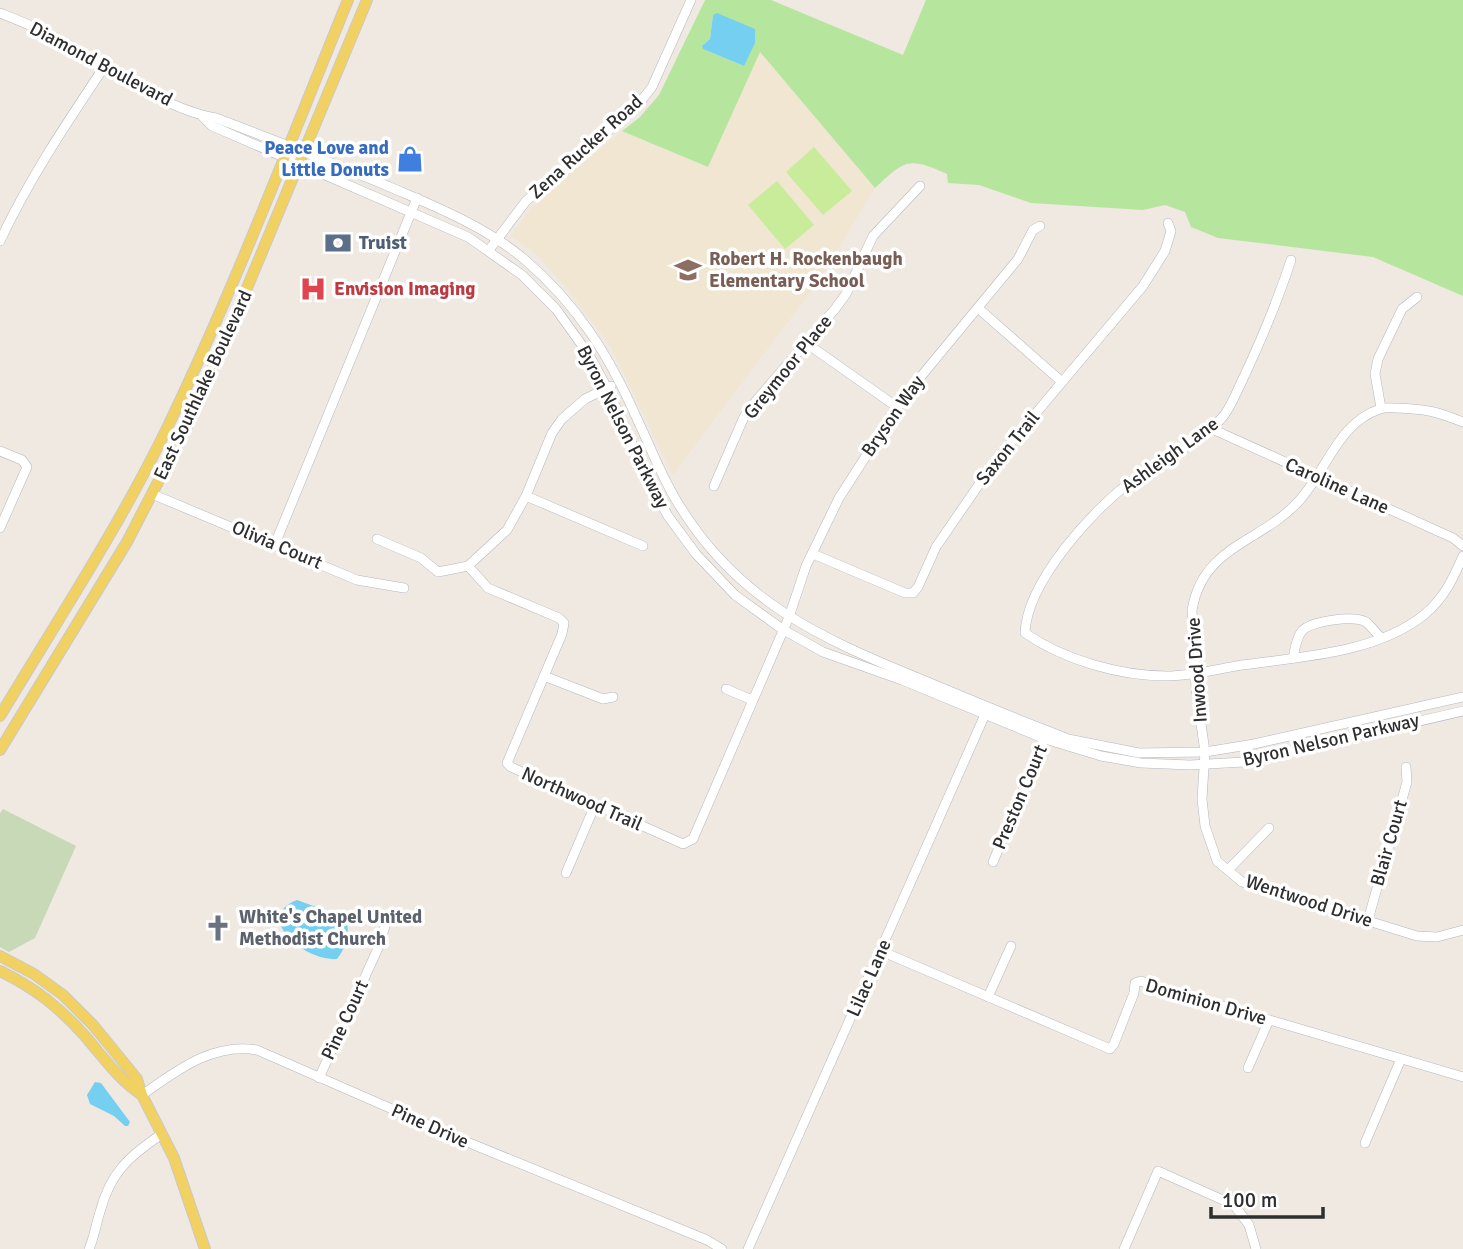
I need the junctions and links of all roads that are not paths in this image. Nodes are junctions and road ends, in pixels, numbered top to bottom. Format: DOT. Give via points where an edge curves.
graph roads {
  1 [pos="348,0"];
  2 [pos="367,0"];
  3 [pos="691,0"];
  4 [pos="0,13"];
  5 [pos="104,67"];
  6 [pos="286,151"];
  7 [pos="304,151"];
  8 [pos="299,163"];
  9 [pos="920,186"];
  10 [pos="417,198"];
  11 [pos="412,212"];
  12 [pos="1168,223"];
  13 [pos="1040,226"];
  14 [pos="498,238"];
  15 [pos="0,242"];
  16 [pos="489,250"];
  17 [pos="1291,260"];
  18 [pos="1417,297"];
  19 [pos="568,300"];
  20 [pos="978,307"];
  21 [pos="556,309"];
  22 [pos="806,343"];
  23 [pos="619,381"];
  24 [pos="1062,382"];
  25 [pos="607,388"];
  26 [pos="897,408"];
  27 [pos="1381,408"];
  28 [pos="1463,422"];
  29 [pos="167,428"];
  30 [pos="1210,428"];
  31 [pos="0,451"];
  32 [pos="1317,477"];
  33 [pos="714,486"];
  34 [pos="152,494"];
  35 [pos="526,496"];
  36 [pos="0,528"];
  37 [pos="377,538"];
  38 [pos="275,544"];
  39 [pos="1463,545"];
  40 [pos="643,547"];
  41 [pos="813,554"];
  42 [pos="1463,556"];
  43 [pos="468,566"];
  44 [pos="404,587"];
  45 [pos="789,617"];
  46 [pos="782,629"];
  47 [pos="1381,638"];
  48 [pos="1293,658"];
  49 [pos="1195,672"];
  50 [pos="544,676"];
  51 [pos="919,683"];
  52 [pos="726,689"];
  53 [pos="614,697"];
  54 [pos="1463,697"];
  55 [pos="752,700"];
  56 [pos="987,710"];
  57 [pos="1463,711"];
  58 [pos="0,716"];
  59 [pos="1046,735"];
  60 [pos="2,744"];
  61 [pos="1205,752"];
  62 [pos="1206,763"];
  63 [pos="1406,767"];
  64 [pos="595,805"];
  65 [pos="1269,828"];
  66 [pos="993,862"];
  67 [pos="1228,870"];
  68 [pos="566,873"];
  69 [pos="1368,920"];
  70 [pos="386,923"];
  71 [pos="1463,931"];
  72 [pos="1011,946"];
  73 [pos="881,951"];
  74 [pos="0,956"];
  75 [pos="0,971"];
  76 [pos="988,998"];
  77 [pos="1269,1020"];
  78 [pos="1401,1059"];
  79 [pos="1248,1068"];
  80 [pos="1463,1077"];
  81 [pos="319,1078"];
  82 [pos="142,1095"];
  83 [pos="162,1134"];
  84 [pos="1365,1143"];
  85 [pos="89,1249"];
  86 [pos="205,1249"];
  87 [pos="722,1249"];
  88 [pos="748,1249"];
  89 [pos="1124,1249"];
  90 [pos="1256,1249"];
  1 -- 6 [label="main road, East Southlake Boulevard"];
  2 -- 7 [label="main road, East Southlake Boulevard"];
  3 -- 14 [label="street, Zena Rucker Road" via="652,87 637,106 526,201"];
  4 -- 5 [label="street, Diamond Boulevard" via="58,39"];
  5 -- 6 [label="street, Diamond Boulevard" via="155,95"];
  5 -- 15 [label="street" via="22,194"];
  6 -- 7 [label="street, Byron Nelson Parkway"];
  6 -- 8 [label="street, Byron Nelson Parkway"];
  6 -- 29 [label="main road, East Southlake Boulevard"];
  7 -- 8 [label="main road, East Southlake Boulevard"];
  7 -- 10 [label="street, Byron Nelson Parkway"];
  8 -- 11 [label="street, Byron Nelson Parkway"];
  8 -- 34 [label="main road, East Southlake Boulevard" via="211,372"];
  9 -- 22 [label="street, Greymoor Place" via="873,236 846,293"];
  10 -- 11 [label="street"];
  10 -- 14 [label="street, Byron Nelson Parkway"];
  11 -- 16 [label="street, Byron Nelson Parkway"];
  11 -- 38 [label="street"];
  12 -- 24 [label="street, Saxon Trail" via="1169,241 1143,286"];
  13 -- 20 [label="street, Bryson Way"];
  14 -- 16 [label="street, Zena Rucker Road"];
  14 -- 19 [label="street, Byron Nelson Parkway"];
  16 -- 21 [label="street, Byron Nelson Parkway"];
  17 -- 30 [label="street, Ashleigh Lane" via="1236,394 1221,420"];
  18 -- 27 [label="street" via="1402,309 1378,359 1375,374"];
  19 -- 21 [label="street"];
  19 -- 23 [label="street, Byron Nelson Parkway"];
  20 -- 24 [label="street"];
  20 -- 26 [label="street, Bryson Way"];
  21 -- 25 [label="street, Byron Nelson Parkway"];
  22 -- 26 [label="street"];
  22 -- 33 [label="street, Greymoor Place" via="744,417"];
  23 -- 25 [label="street"];
  23 -- 45 [label="street, Byron Nelson Parkway" via="682,511 747,586"];
  24 -- 41 [label="street, Saxon Trail" via="993,464 941,539 913,593"];
  25 -- 35 [label="street" via="562,419"];
  25 -- 46 [label="street, Byron Nelson Parkway" via="648,480 682,537 735,595"];
  26 -- 41 [label="street, Bryson Way" via="839,498"];
  27 -- 28 [label="street" via="1431,410"];
  27 -- 32 [label="street, Inwood Drive" via="1349,426"];
  29 -- 34 [label="main road" via="149,476"];
  29 -- 58 [label="main road, East Southlake Boulevard" via="104,544"];
  30 -- 32 [label="street, Caroline Lane"];
  30 -- 49 [label="street, Ashleigh Lane" via="1101,508 1048,574 1032,603 1025,633 1050,648 1119,670 1167,676"];
  31 -- 36 [label="street" via="27,467"];
  32 -- 39 [label="street, Caroline Lane"];
  32 -- 49 [label="street, Inwood Drive" via="1282,517 1236,545 1208,569 1192,610"];
  34 -- 38 [label="street, Olivia Court"];
  34 -- 60 [label="main road, East Southlake Boulevard"];
  35 -- 40 [label="street"];
  35 -- 43 [label="street" via="507,530"];
  37 -- 43 [label="street" via="422,558 438,572"];
  38 -- 44 [label="street, Olivia Court" via="357,579"];
  41 -- 45 [label="street, Bryson Way"];
  42 -- 47 [label="street" via="1442,597 1410,624"];
  43 -- 50 [label="street, Northwood Trail" via="488,588 564,623"];
  45 -- 46 [label="street, Bryson Way"];
  45 -- 51 [label="street, Byron Nelson Parkway"];
  46 -- 51 [label="street, Byron Nelson Parkway" via="823,652"];
  46 -- 55 [label="street, Northwood Trail"];
  47 -- 48 [label="street"];
  47 -- 48 [label="street" via="1367,623 1353,618 1311,626 1302,630"];
  48 -- 49 [label="street"];
  49 -- 61 [label="street, Inwood Drive"];
  50 -- 53 [label="street" via="603,699"];
  50 -- 64 [label="street, Northwood Trail" via="507,763"];
  51 -- 56 [label="street, Byron Nelson Parkway"];
  52 -- 55 [label="street"];
  54 -- 61 [label="street, Byron Nelson Parkway"];
  55 -- 64 [label="street, Northwood Trail" via="688,843"];
  56 -- 59 [label="street, Byron Nelson Parkway"];
  56 -- 73 [label="street, Lilac Lane"];
  57 -- 62 [label="street, Byron Nelson Parkway" via="1244,762"];
  59 -- 61 [label="street, Byron Nelson Parkway" via="1139,753"];
  59 -- 62 [label="street, Byron Nelson Parkway" via="1101,756 1163,765"];
  59 -- 66 [label="street, Preston Court"];
  61 -- 62 [label="street, Inwood Drive"];
  62 -- 67 [label="street, Wentwood Drive" via="1205,826 1217,861"];
  63 -- 69 [label="street, Blair Court" via="1407,782"];
  64 -- 68 [label="street"];
  65 -- 67 [label="street"];
  67 -- 69 [label="street, Wentwood Drive" via="1242,882"];
  69 -- 71 [label="street, Wentwood Drive" via="1417,936"];
  70 -- 81 [label="street, Pine Court"];
  72 -- 76 [label="street"];
  73 -- 76 [label="street, Dominion Drive"];
  73 -- 88 [label="street, Lilac Lane"];
  74 -- 82 [label="main road" via="49,984 78,1009 138,1079"];
  75 -- 82 [label="main road" via="48,999 127,1086"];
  76 -- 77 [label="street, Dominion Drive" via="1110,1049 1138,981"];
  77 -- 78 [label="street, Dominion Drive"];
  77 -- 79 [label="street"];
  78 -- 80 [label="street, Dominion Drive"];
  78 -- 84 [label="street"];
  81 -- 82 [label="street, Pine Drive" via="257,1050 231,1048 206,1055"];
  81 -- 87 [label="street, Pine Drive"];
  82 -- 83 [label="main road"];
  83 -- 85 [label="street" via="122,1164 107,1188"];
  83 -- 86 [label="main road"];
  89 -- 90 [label="street" via="1158,1171 1234,1205 1249,1225"];
}
